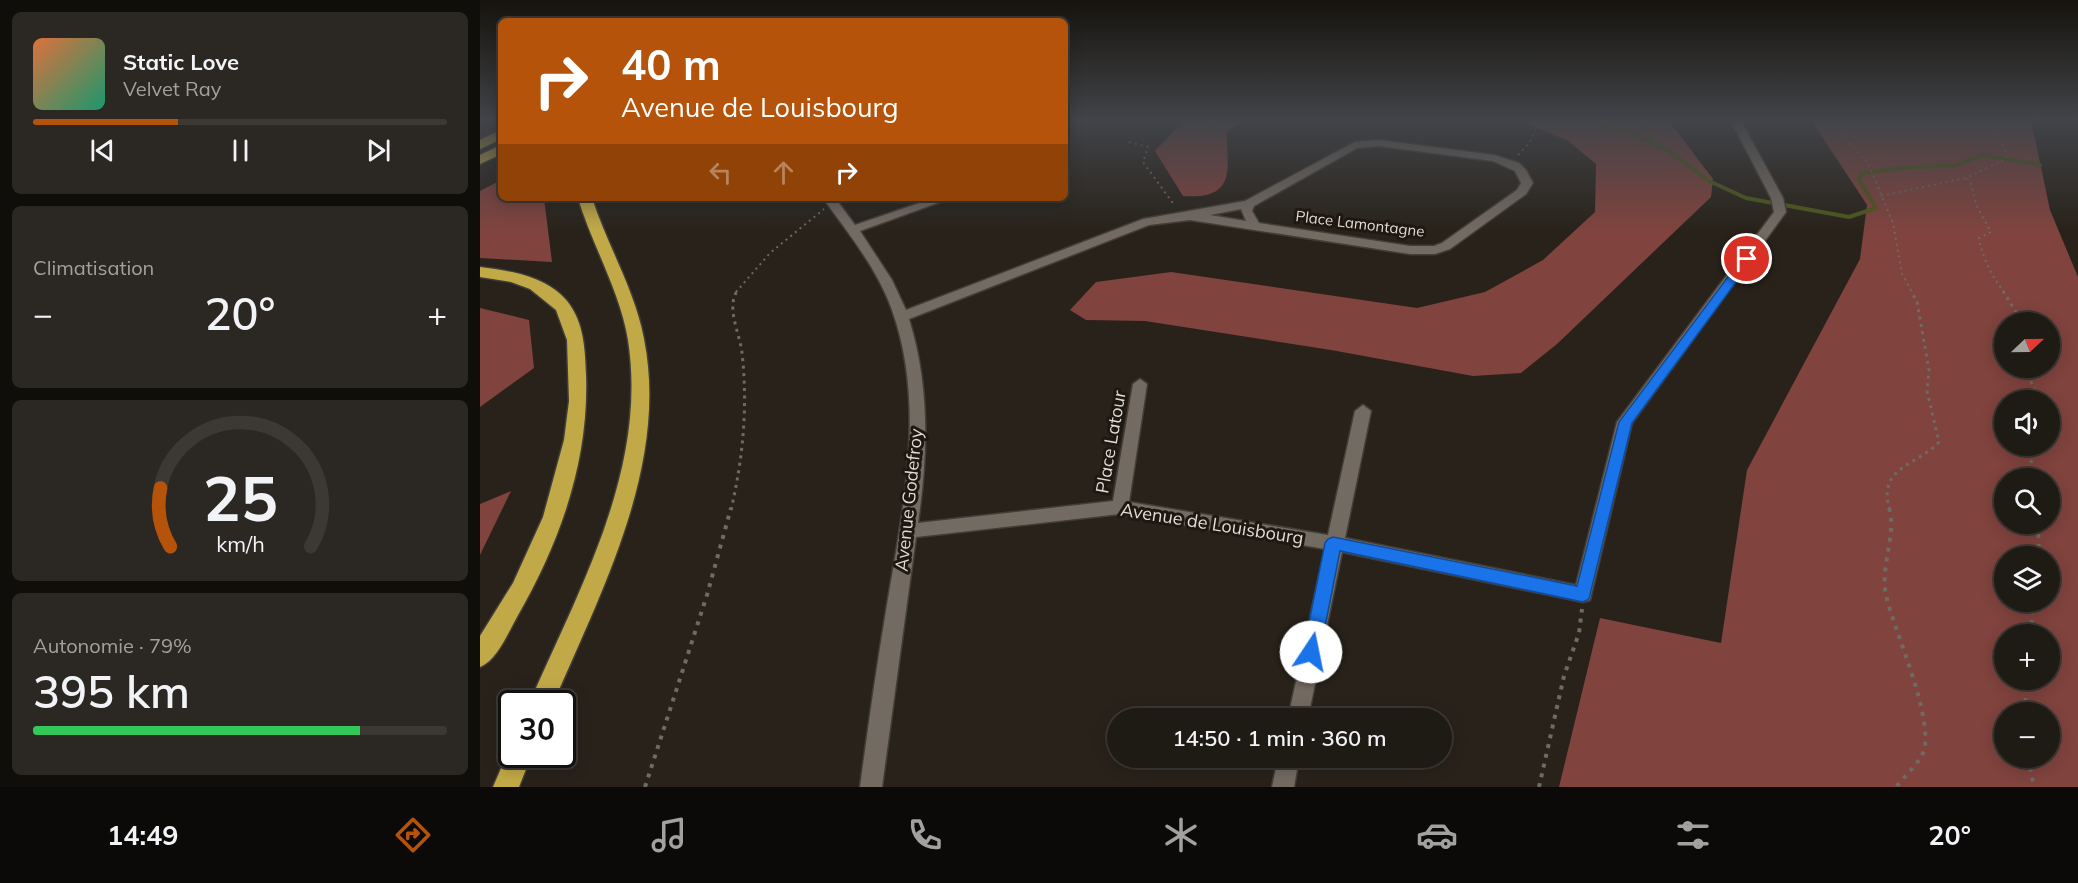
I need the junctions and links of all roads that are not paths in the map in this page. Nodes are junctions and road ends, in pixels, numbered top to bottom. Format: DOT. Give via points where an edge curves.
graph roads {
  1 [pos="1328,158"];
  2 [pos="1492,158"];
  3 [pos="1756,158"];
  4 [pos="586,201"];
  5 [pos="936,201"];
  6 [pos="826,203"];
  7 [pos="1249,204"];
  8 [pos="1190,216"];
  9 [pos="1256,227"];
  10 [pos="852,230"];
  11 [pos="480,273"];
  12 [pos="902,318"];
  13 [pos="1140,384"];
  14 [pos="1363,411"];
  15 [pos="1120,507"];
  16 [pos="909,531"];
  17 [pos="1333,543"];
  18 [pos="480,656"];
  19 [pos="547,690"];
  20 [pos="1300,708"];
  21 [pos="514,768"];
  22 [pos="1287,768"];
  23 [pos="506,787"];
  24 [pos="871,787"];
  25 [pos="1283,787"];
  1 -- 7 [label="street, Place Lamontagne"];
  2 -- 9 [label="street, Place Lamontagne" via="1511,162 1525,174 1527,183 1522,192 1435,250 1410,250"];
  3 -- 17 [label="street, Avenue de Louisbourg" via="1777,198 1780,212 1626,422 1583,594"];
  4 -- 19 [label="highway" via="634,328 640,364 640,404 634,456 617,518"];
  5 -- 10 [label="street"];
  6 -- 10 [label="street, Avenue Godefroy"];
  7 -- 8 [label="street, Place Lamontagne"];
  7 -- 9 [label="street" via="1246,211"];
  8 -- 9 [label="street, Place Lamontagne"];
  8 -- 12 [label="street, Place Lamontagne" via="1147,222"];
  10 -- 12 [label="street, Avenue Godefroy" via="886,282"];
  11 -- 18 [label="highway" via="528,282 547,291 562,306 574,337 579,386 572,447 555,511 516,599"];
  12 -- 16 [label="street, Avenue Godefroy" via="918,410"];
  13 -- 15 [label="street, Place Latour"];
  14 -- 17 [label="street"];
  15 -- 16 [label="street, Avenue de Louisbourg"];
  15 -- 17 [label="street, Avenue de Louisbourg"];
  16 -- 24 [label="street, Avenue Godefroy"];
  17 -- 20 [label="street"];
  21 -- 23 [label="highway"];
  22 -- 25 [label="street"];
}
